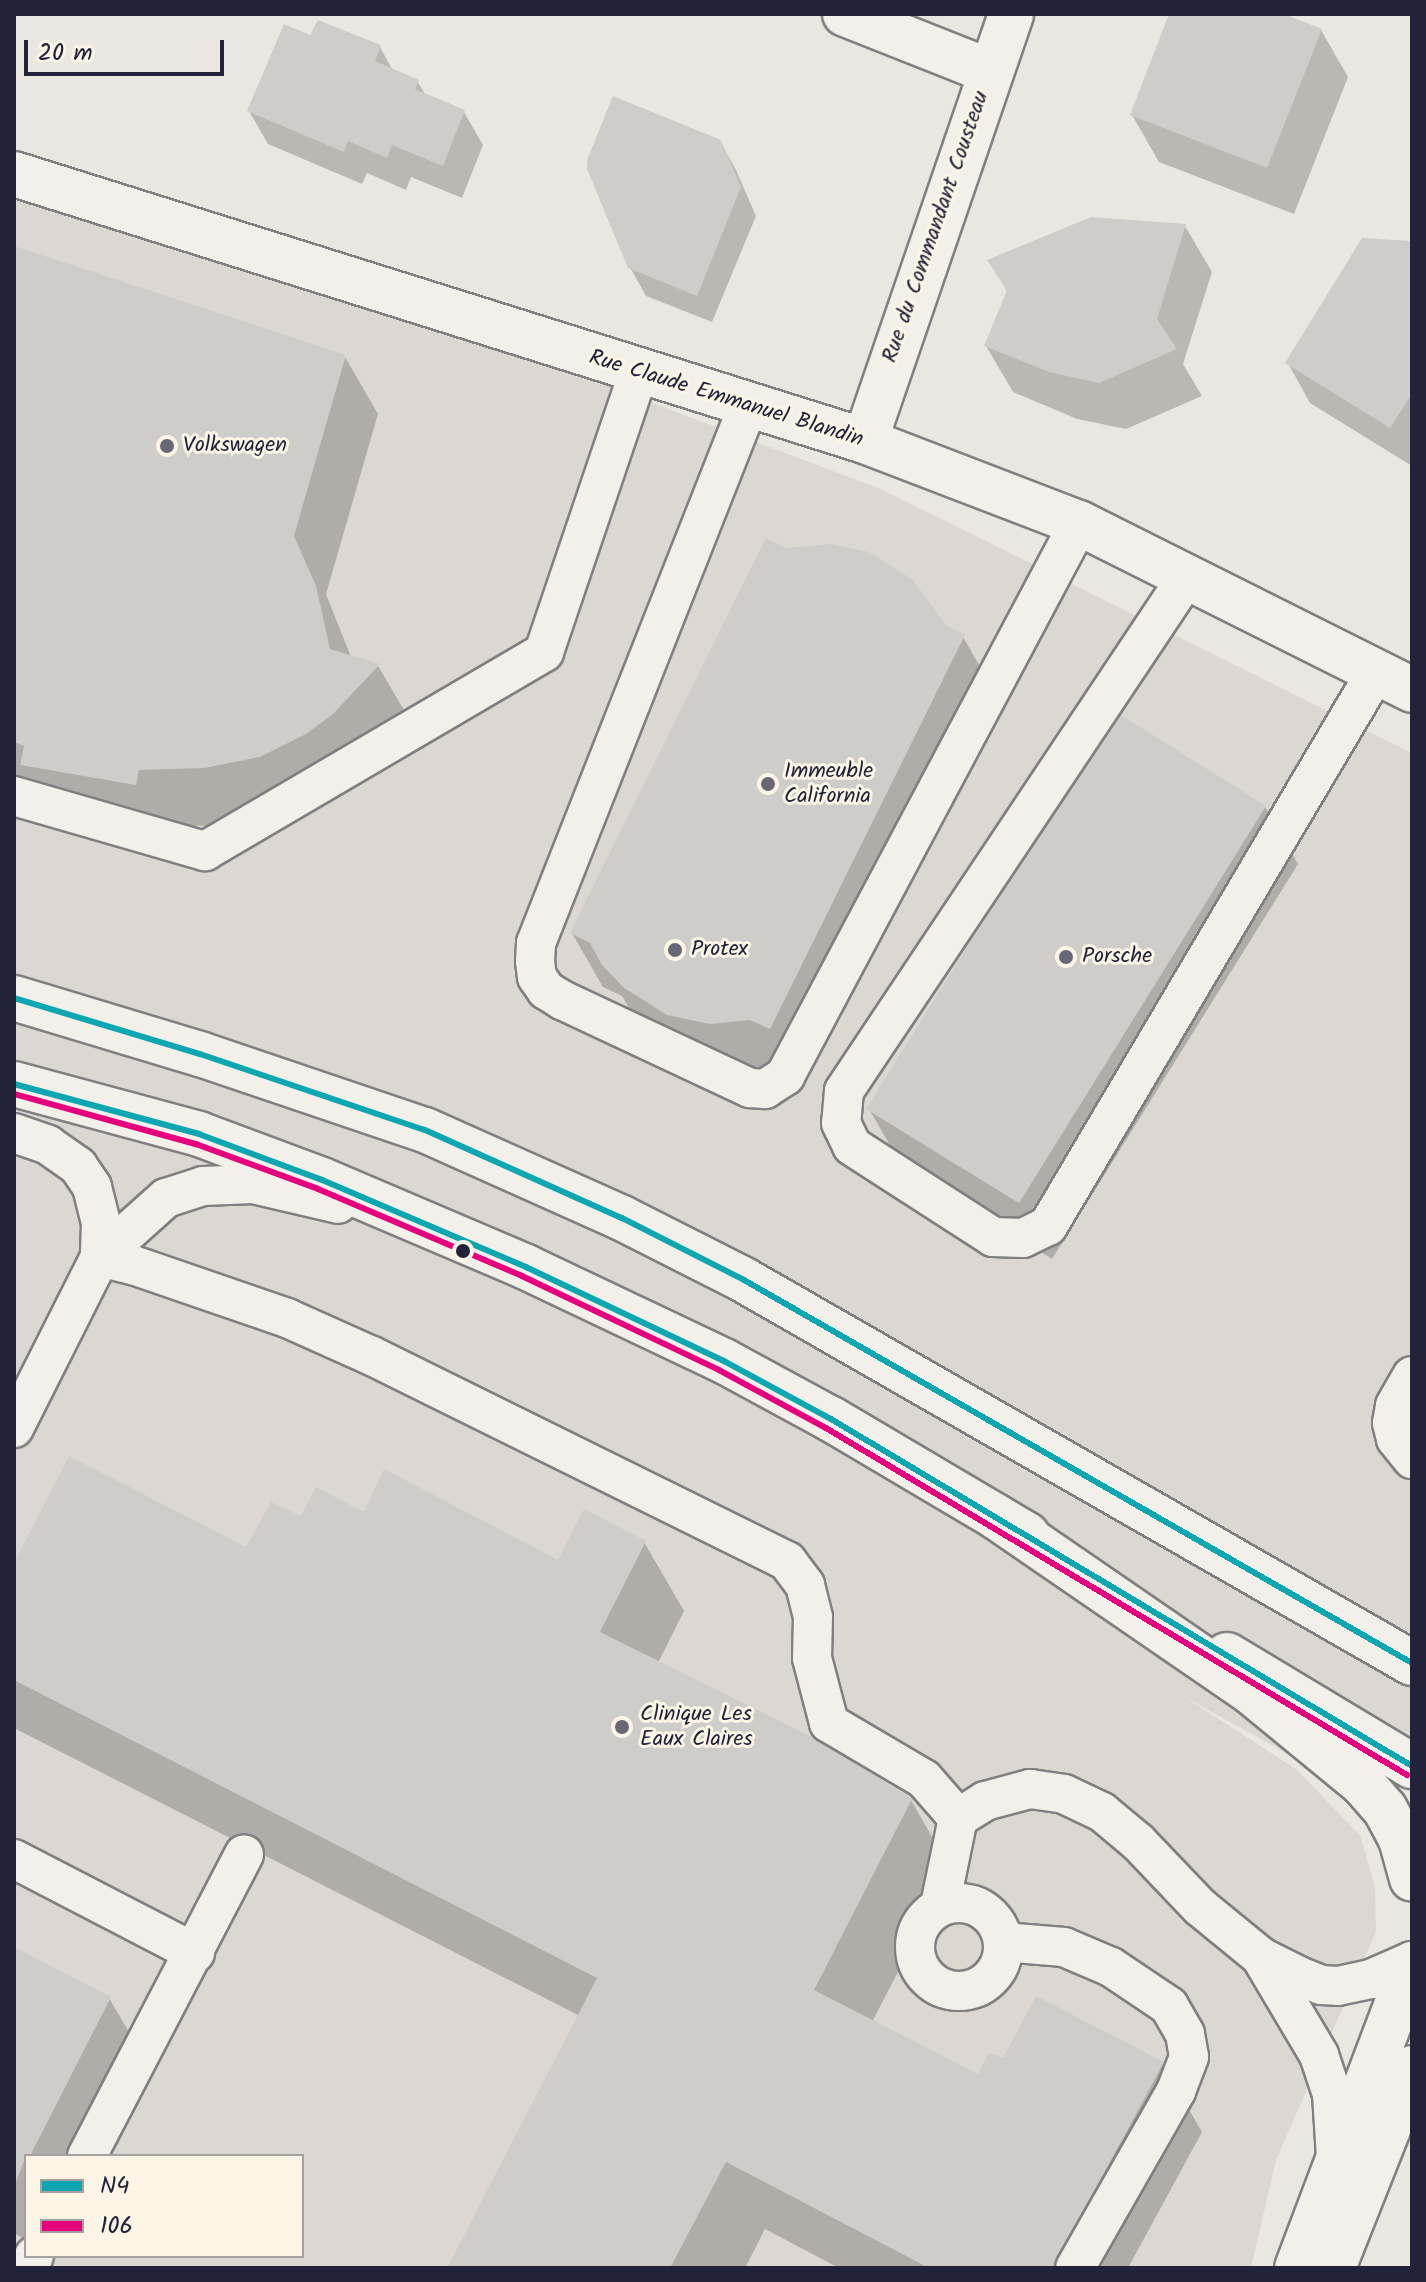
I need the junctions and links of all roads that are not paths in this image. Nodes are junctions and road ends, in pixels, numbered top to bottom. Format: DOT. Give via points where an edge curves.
graph roads {
  1 [pos="845,14"];
  2 [pos="1011,14"];
  3 [pos="989,71"];
  4 [pos="14,174"];
  5 [pos="639,372"];
  6 [pos="748,406"];
  7 [pos="865,441"];
  8 [pos="1079,523"];
  9 [pos="1187,577"];
  10 [pos="1394,681"];
  11 [pos="14,796"];
  12 [pos="14,998"];
  13 [pos="14,1084"];
  14 [pos="14,1133"];
  15 [pos="100,1257"];
  16 [pos="526,1267"];
  17 [pos="1412,1376"];
  18 [pos="14,1428"];
  19 [pos="1412,1459"];
  20 [pos="995,1516"];
  21 [pos="1412,1663"];
  22 [pos="1412,1766"];
  23 [pos="958,1818"];
  24 [pos="244,1854"];
  25 [pos="14,1859"];
  26 [pos="1412,1879"];
  27 [pos="940,1906"];
  28 [pos="1003,1942"];
  29 [pos="195,1953"];
  30 [pos="1261,1957"];
  31 [pos="1412,1962"];
  32 [pos="1412,2068"];
  33 [pos="88,2154"];
  34 [pos="1336,2158"];
  35 [pos="1075,2268"];
  36 [pos="1297,2268"];
  37 [pos="1333,2268"];
  1 -- 3 [label="main road"];
  2 -- 3 [label="main road, Rue du Commandant Cousteau"];
  3 -- 7 [label="main road, Rue du Commandant Cousteau"];
  4 -- 5 [label="main road, Rue Claude Emmanuel Blandin"];
  5 -- 6 [label="main road, Rue Claude Emmanuel Blandin"];
  5 -- 11 [label="lane" via="544,652 205,851"];
  6 -- 7 [label="main road, Rue Claude Emmanuel Blandin"];
  6 -- 8 [label="lane" via="536,943 535,961 537,977 562,1000 750,1088 765,1089 785,1076"];
  7 -- 8 [label="main road, Rue Claude Emmanuel Blandin"];
  8 -- 9 [label="main road, Rue Claude Emmanuel Blandin"];
  9 -- 10 [label="main road, Rue Claude Emmanuel Blandin"];
  9 -- 10 [label="lane" via="844,1091 841,1123 852,1146 993,1237 1023,1238 1048,1226"];
  12 -- 21 [label="main road" via="425,1130 622,1218 758,1288"];
  13 -- 16 [label="main road" via="199,1134"];
  14 -- 15 [label="lane" via="48,1145 78,1166 92,1187 101,1223"];
  15 -- 16 [label="lane" via="166,1198 203,1186 253,1184 311,1196"];
  15 -- 18 [label="lane"];
  15 -- 23 [label="lane" via="301,1324 787,1561 805,1585 813,1617 812,1658 829,1723 924,1779"];
  16 -- 20 [label="main road" via="724,1361"];
  17 -- 19 [label="lane" via="1392,1423 1396,1439"];
  20 -- 22 [label="main road"];
  20 -- 26 [label="main road" via="1312,1739 1385,1809 1401,1839"];
  23 -- 27 [label="lane"];
  23 -- 30 [label="lane" via="985,1801 1030,1789 1064,1794 1102,1812 1200,1907"];
  24 -- 29 [label="lane"];
  25 -- 29 [label="lane"];
  27 -- 28 [label="lane" via="977,1907 994,1920"];
  27 -- 28 [label="lane" via="921,1925 916,1952 923,1971 944,1988 971,1989 986,1982 1002,1958"];
  28 -- 35 [label="lane" via="1064,1947 1111,1967 1169,2006 1185,2034 1189,2057 1176,2091"];
  29 -- 33 [label="lane"];
  30 -- 31 [label="lane" via="1321,1985 1338,1986"];
  30 -- 34 [label="lane" via="1319,2055 1332,2094"];
  31 -- 34 [label="main road"];
  32 -- 37 [label="main road"];
  34 -- 36 [label="main road"];
}
